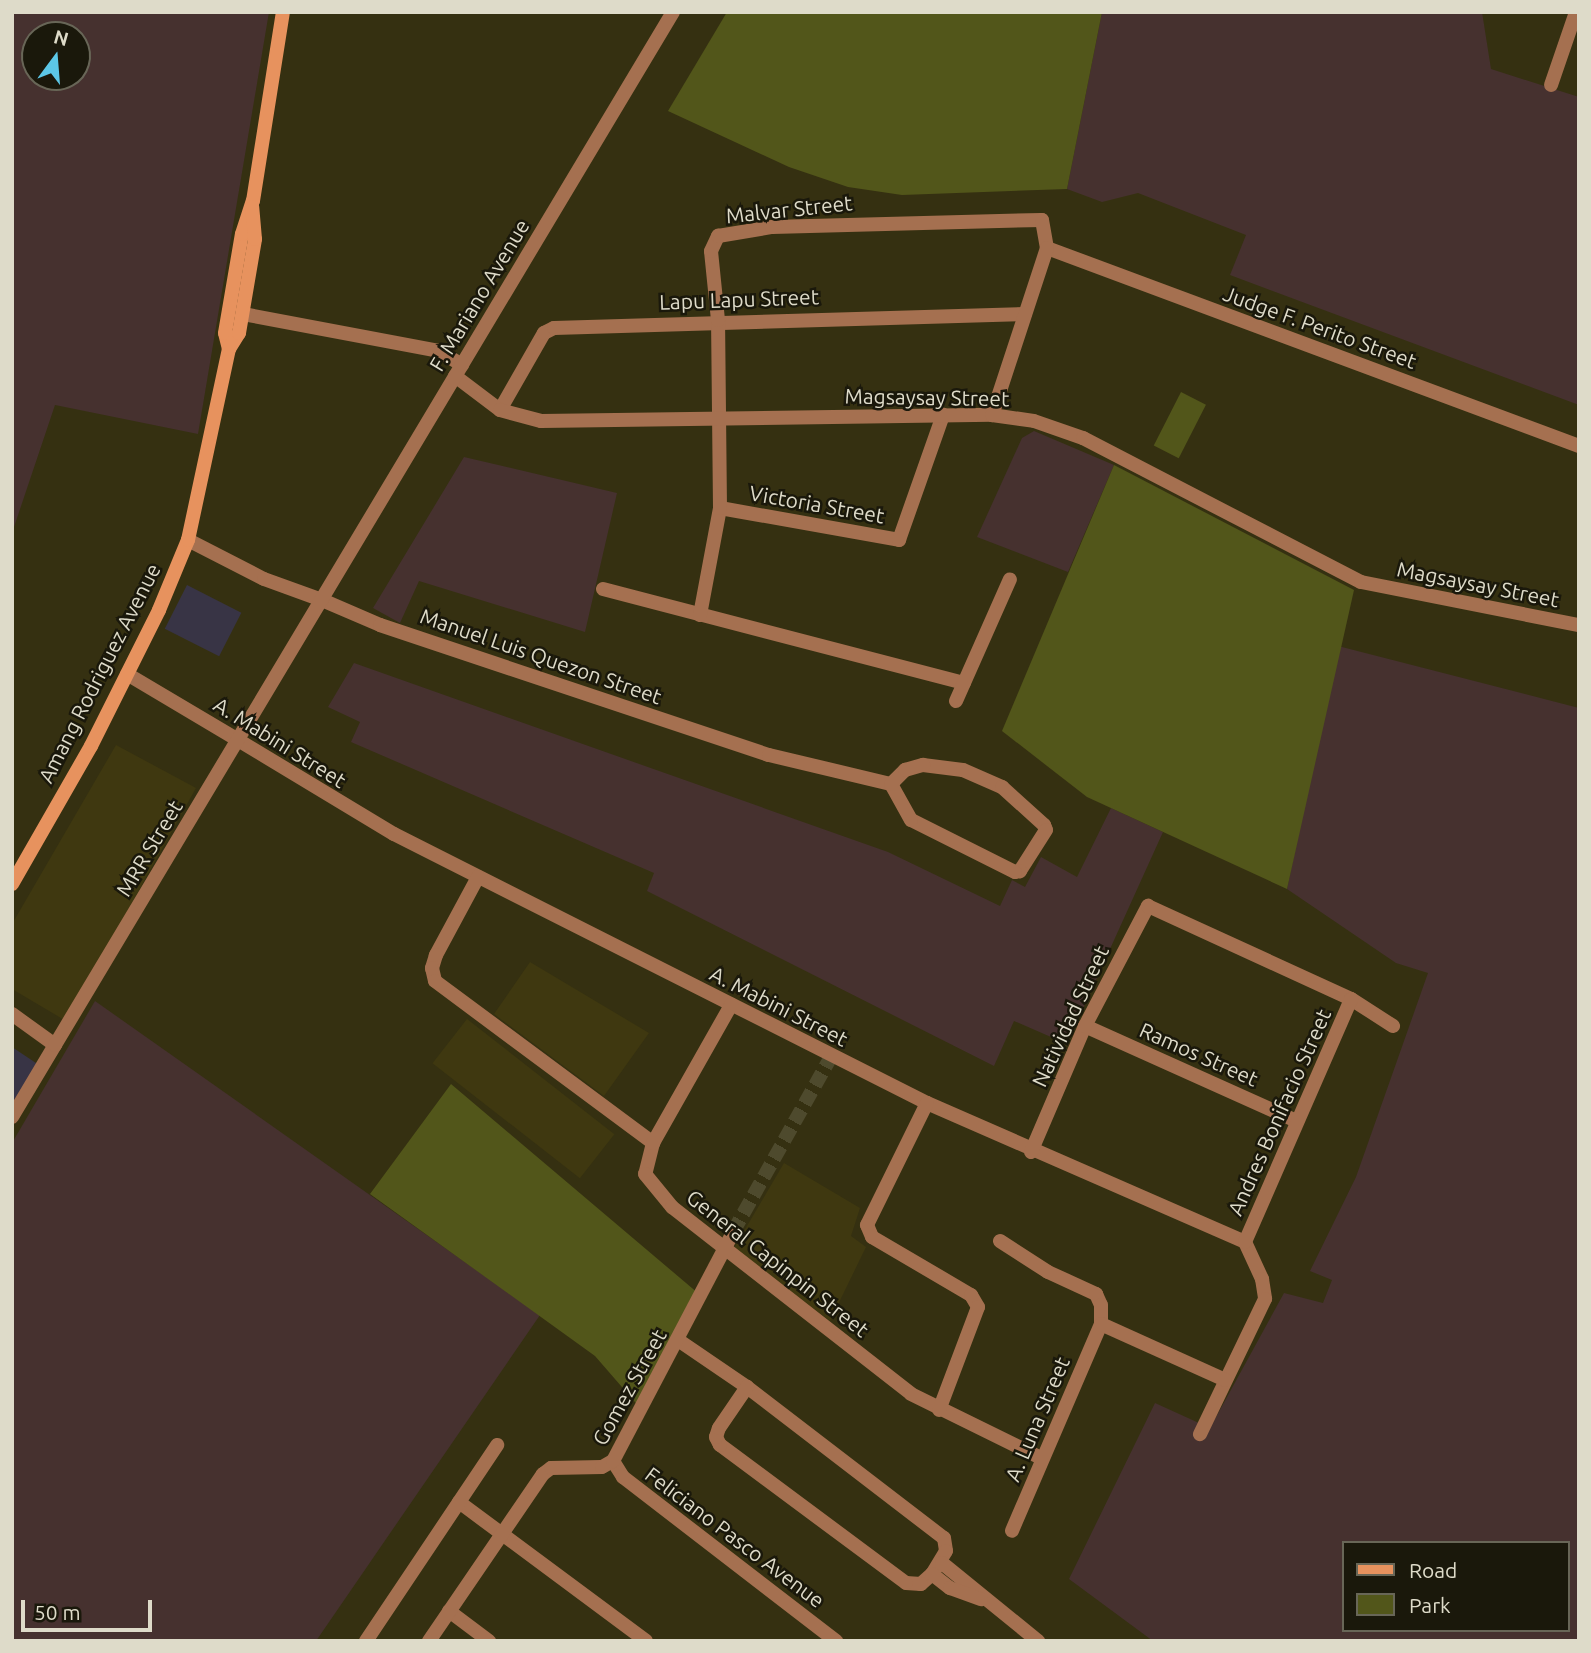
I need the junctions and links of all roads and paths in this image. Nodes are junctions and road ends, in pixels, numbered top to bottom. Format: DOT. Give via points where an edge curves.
graph roads {
  1 [pos="283,12"];
  2 [pos="673,12"];
  3 [pos="1576,12"];
  4 [pos="1551,85"];
  5 [pos="252,207"];
  6 [pos="1047,248"];
  7 [pos="243,314"];
  8 [pos="1025,314"];
  9 [pos="718,320"];
  10 [pos="229,349"];
  11 [pos="459,370"];
  12 [pos="500,410"];
  13 [pos="943,415"];
  14 [pos="992,415"];
  15 [pos="719,417"];
  16 [pos="1579,446"];
  17 [pos="720,508"];
  18 [pos="188,540"];
  19 [pos="1010,579"];
  20 [pos="603,589"];
  21 [pos="321,600"];
  22 [pos="700,615"];
  23 [pos="1579,625"];
  24 [pos="127,674"];
  25 [pos="964,683"];
  26 [pos="957,701"];
  27 [pos="238,740"];
  28 [pos="891,784"];
  29 [pos="478,877"];
  30 [pos="12,884"];
  31 [pos="1352,999"];
  32 [pos="732,1005"];
  33 [pos="12,1014"];
  34 [pos="1085,1026"];
  35 [pos="1393,1026"];
  36 [pos="55,1045"];
  37 [pos="927,1103"];
  38 [pos="12,1117"];
  39 [pos="1296,1121"];
  40 [pos="653,1143"];
  41 [pos="1031,1152"];
  42 [pos="733,1232"];
  43 [pos="1000,1241"];
  44 [pos="1245,1242"];
  45 [pos="724,1247"];
  46 [pos="1101,1324"];
  47 [pos="678,1340"];
  48 [pos="1225,1380"];
  49 [pos="747,1387"];
  50 [pos="939,1410"];
  51 [pos="1200,1434"];
  52 [pos="498,1445"];
  53 [pos="1041,1458"];
  54 [pos="613,1461"];
  55 [pos="459,1502"];
  56 [pos="1012,1531"];
  57 [pos="502,1534"];
  58 [pos="942,1563"];
  59 [pos="932,1574"];
  60 [pos="986,1600"];
  61 [pos="449,1611"];
  62 [pos="366,1641"];
  63 [pos="429,1641"];
  64 [pos="489,1641"];
  65 [pos="646,1641"];
  66 [pos="836,1641"];
  67 [pos="1038,1641"];
  1 -- 5 [label="main road, Amang Rodriguez Avenue"];
  2 -- 11 [label="street, F. Mariano Avenue"];
  3 -- 4 [label="street"];
  5 -- 7 [label="main road, Amang Rodriguez Avenue" via="256,239"];
  5 -- 10 [label="main road, Amang Rodriguez Avenue" via="242,234 225,332"];
  6 -- 8 [label="street"];
  6 -- 9 [label="street, Malvar Street" via="1045,223 1037,219 796,226 719,236 711,251"];
  6 -- 16 [label="street, Judge F. Perito Street"];
  7 -- 10 [label="main road, Amang Rodriguez Avenue"];
  7 -- 11 [label="street, Magsaysay Street" via="439,351"];
  8 -- 9 [label="street, Lapu Lapu Street"];
  8 -- 14 [label="street"];
  9 -- 12 [label="street, Lapu Lapu Street" via="554,328 544,333"];
  9 -- 15 [label="street, Malvar Street"];
  10 -- 18 [label="main road, Amang Rodriguez Avenue"];
  11 -- 12 [label="street, Magsaysay Street"];
  11 -- 21 [label="street, F. Mariano Avenue"];
  12 -- 15 [label="street, Magsaysay Street" via="541,421"];
  13 -- 14 [label="street, Magsaysay Street"];
  13 -- 15 [label="street, Magsaysay Street"];
  13 -- 17 [label="street, Victoria Street" via="898,540"];
  14 -- 23 [label="street, Magsaysay Street" via="1034,421 1083,438 1361,582"];
  15 -- 17 [label="street, Malvar Street"];
  17 -- 22 [label="street, Malvar Street"];
  18 -- 21 [label="street, Manuel Luis Quezon Street" via="264,579"];
  18 -- 24 [label="main road, Amang Rodriguez Avenue"];
  19 -- 25 [label="street"];
  20 -- 22 [label="street"];
  21 -- 27 [label="street, MRR Street"];
  21 -- 28 [label="street, Manuel Luis Quezon Street" via="380,625 769,755"];
  22 -- 25 [label="street"];
  24 -- 27 [label="street, A. Mabini Street"];
  24 -- 30 [label="main road, Amang Rodriguez Avenue"];
  25 -- 26 [label="street"];
  27 -- 29 [label="street, A. Mabini Street" via="306,785"];
  27 -- 36 [label="street, MRR Street"];
  28 -- 28 [label="street" via="911,820 1014,872 1020,871 1046,830 1002,787 963,770 923,765 905,771"];
  29 -- 32 [label="street, A. Mabini Street"];
  29 -- 40 [label="street" via="436,955 435,981"];
  31 -- 34 [label="street, Natividad Street" via="1153,905 1148,906"];
  31 -- 35 [label="street"];
  31 -- 39 [label="street, Andres Bonifacio Street"];
  32 -- 37 [label="street, A. Mabini Street"];
  32 -- 40 [label="street"];
  33 -- 36 [label="street"];
  34 -- 39 [label="street, Ramos Street"];
  34 -- 41 [label="street, Natividad Street"];
  36 -- 38 [label="street, MRR Street"];
  37 -- 41 [label="street, A. Mabini Street"];
  37 -- 50 [label="street" via="867,1225 872,1237 971,1295 978,1307"];
  39 -- 44 [label="street, Andres Bonifacio Street"];
  40 -- 45 [label="street, General Capinpin Street" via="645,1174 672,1207"];
  41 -- 44 [label="street, A. Mabini Street"];
  42 -- 45 [label="street, Gomez Street"];
  43 -- 46 [label="street" via="1048,1272 1096,1294"];
  44 -- 48 [label="street" via="1262,1279 1265,1298"];
  45 -- 47 [label="street, Gomez Street"];
  45 -- 50 [label="street, General Capinpin Street" via="911,1394"];
  46 -- 48 [label="street"];
  46 -- 53 [label="street, A. Luna Street"];
  47 -- 49 [label="street"];
  47 -- 54 [label="street, Gomez Street"];
  48 -- 51 [label="street"];
  49 -- 58 [label="street" via="944,1538"];
  49 -- 59 [label="street" via="719,1428 716,1437 720,1445 906,1583 921,1584"];
  50 -- 53 [label="street, General Capinpin Street"];
  52 -- 55 [label="street"];
  53 -- 56 [label="street, A. Luna Street"];
  54 -- 57 [label="street, Gomez Street" via="602,1467 551,1468"];
  54 -- 66 [label="street, Feliciano Pasco Avenue" via="623,1477"];
  55 -- 57 [label="street"];
  55 -- 62 [label="street"];
  57 -- 61 [label="street, Gomez Street"];
  57 -- 65 [label="street"];
  58 -- 59 [label="street"];
  58 -- 60 [label="street"];
  59 -- 60 [label="street" via="950,1588"];
  60 -- 67 [label="street"];
  61 -- 63 [label="street, Gomez Street"];
  61 -- 64 [label="street"];
}
